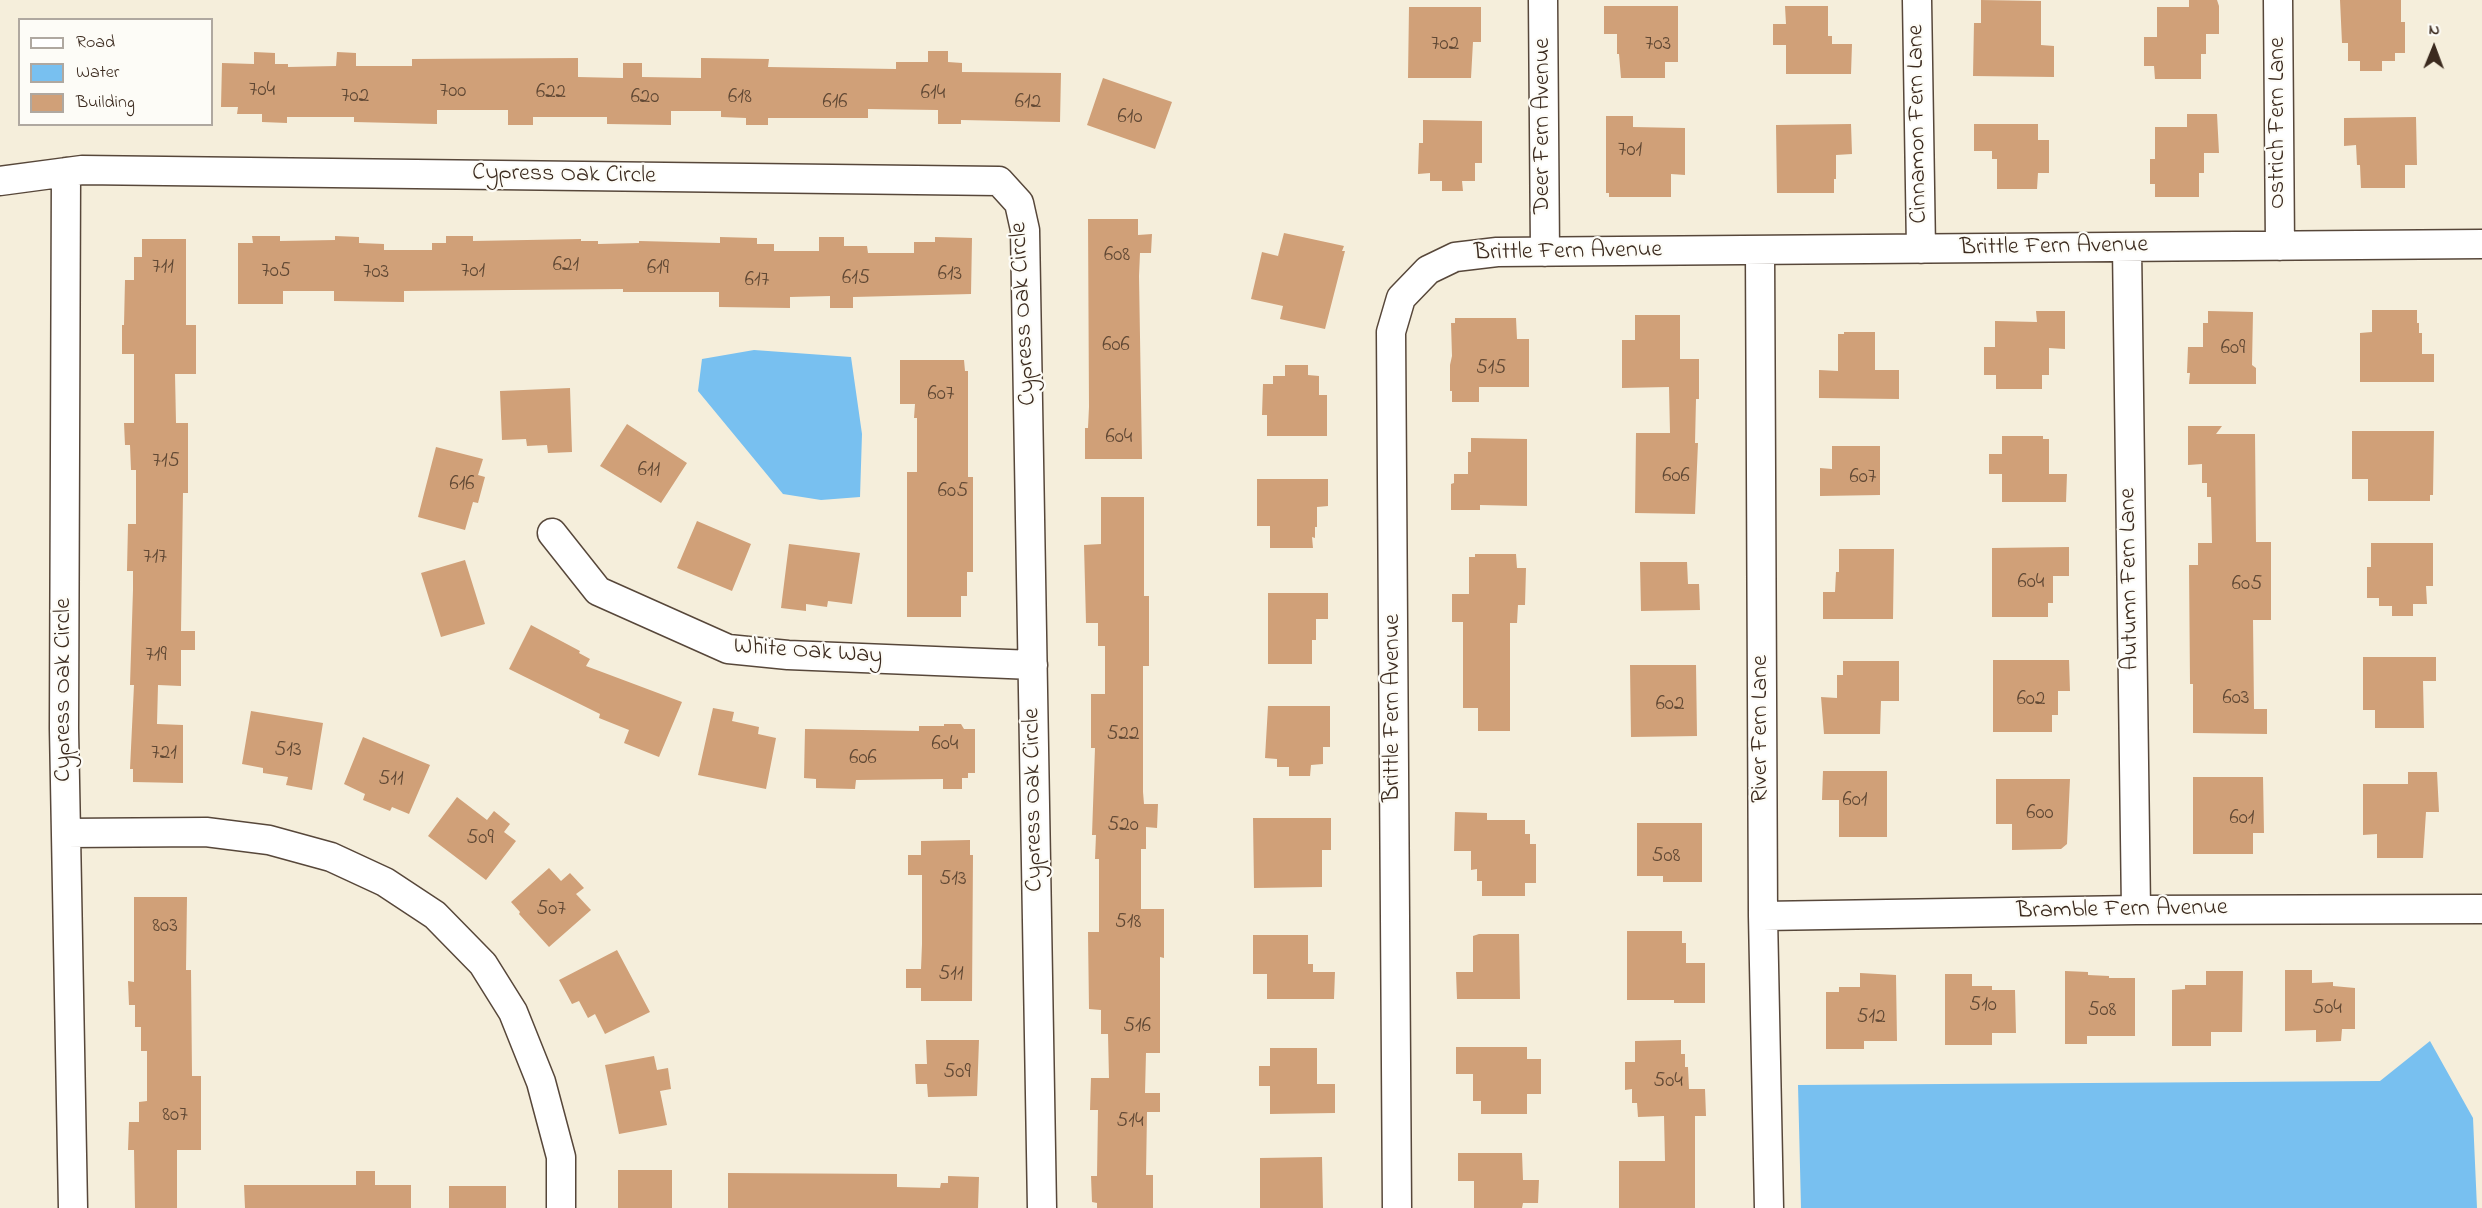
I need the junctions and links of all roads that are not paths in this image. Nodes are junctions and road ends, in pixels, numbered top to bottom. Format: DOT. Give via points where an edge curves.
graph roads {
  1 [pos="1543,0"];
  2 [pos="1917,0"];
  3 [pos="2278,0"];
  4 [pos="66,172"];
  5 [pos="0,181"];
  6 [pos="2482,244"];
  7 [pos="2280,246"];
  8 [pos="2127,247"];
  9 [pos="1922,249"];
  10 [pos="1760,250"];
  11 [pos="1545,252"];
  12 [pos="552,533"];
  13 [pos="1033,664"];
  14 [pos="66,833"];
  15 [pos="2482,909"];
  16 [pos="2136,910"];
  17 [pos="1763,916"];
  18 [pos="73,1208"];
  19 [pos="561,1208"];
  20 [pos="1042,1208"];
  21 [pos="1397,1208"];
  22 [pos="1768,1208"];
  1 -- 11 [label="street, Deer Fern Avenue"];
  2 -- 9 [label="street, Cinnamon Fern Lane"];
  3 -- 7 [label="street, Ostrich Fern Lane"];
  4 -- 5 [label="street, Cypress Oak Circle"];
  4 -- 13 [label="street, Cypress Oak Circle" via="999,181 1018,203 1025,230"];
  4 -- 14 [label="street, Cypress Oak Circle"];
  6 -- 7 [label="street, Brittle Fern Avenue"];
  7 -- 8 [label="street, Brittle Fern Avenue"];
  8 -- 9 [label="street, Brittle Fern Avenue"];
  8 -- 16 [label="street, Autumn Fern Lane"];
  9 -- 10 [label="street, Brittle Fern Avenue"];
  10 -- 11 [label="street, Brittle Fern Avenue"];
  10 -- 17 [label="street, River Fern Lane"];
  11 -- 21 [label="street, Brittle Fern Avenue" via="1455,257 1428,270 1401,298 1391,332"];
  12 -- 13 [label="street, White Oak Way" via="598,591 728,649 788,655"];
  13 -- 20 [label="street, Cypress Oak Circle"];
  14 -- 18 [label="street, Cypress Oak Circle"];
  14 -- 19 [label="street" via="206,831 269,840 331,857 385,882 435,915 483,964 513,1012 541,1082 561,1157"];
  15 -- 16 [label="street, Bramble Fern Avenue"];
  16 -- 17 [label="street, Bramble Fern Avenue"];
  17 -- 22 [label="street, River Fern Lane"];
}
